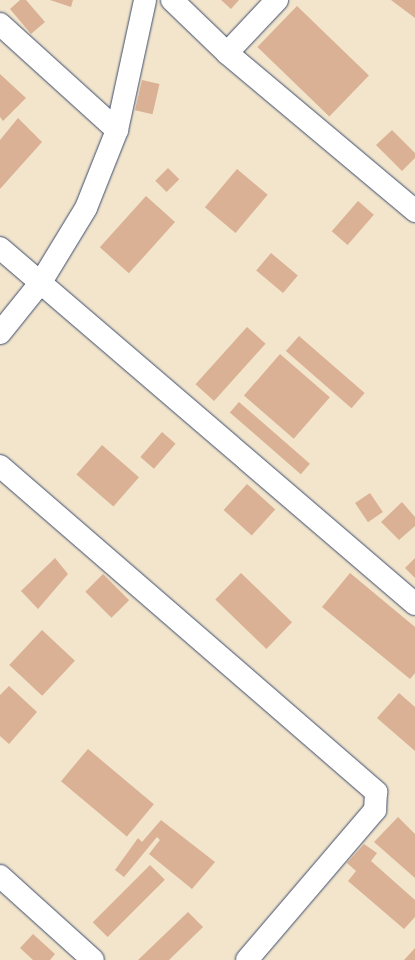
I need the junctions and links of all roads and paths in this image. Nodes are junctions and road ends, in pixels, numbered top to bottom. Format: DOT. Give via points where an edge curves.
graph roads {
  1 [pos="144,0"];
  2 [pos="172,0"];
  3 [pos="277,0"];
  4 [pos="0,24"];
  5 [pos="228,53"];
  6 [pos="117,130"];
  7 [pos="415,211"];
  8 [pos="0,248"];
  9 [pos="41,282"];
  10 [pos="0,333"];
  11 [pos="0,466"];
  12 [pos="415,604"];
  13 [pos="0,876"];
  14 [pos="93,960"];
  15 [pos="246,960"];
  1 -- 6 [label="street"];
  2 -- 5 [label="street"];
  3 -- 5 [label="street"];
  4 -- 6 [label="street"];
  5 -- 7 [label="street"];
  6 -- 9 [label="street" via="86,208"];
  8 -- 9 [label="street"];
  9 -- 10 [label="street"];
  9 -- 12 [label="street"];
  11 -- 15 [label="street" via="376,792 375,810"];
  13 -- 14 [label="street"];
}
